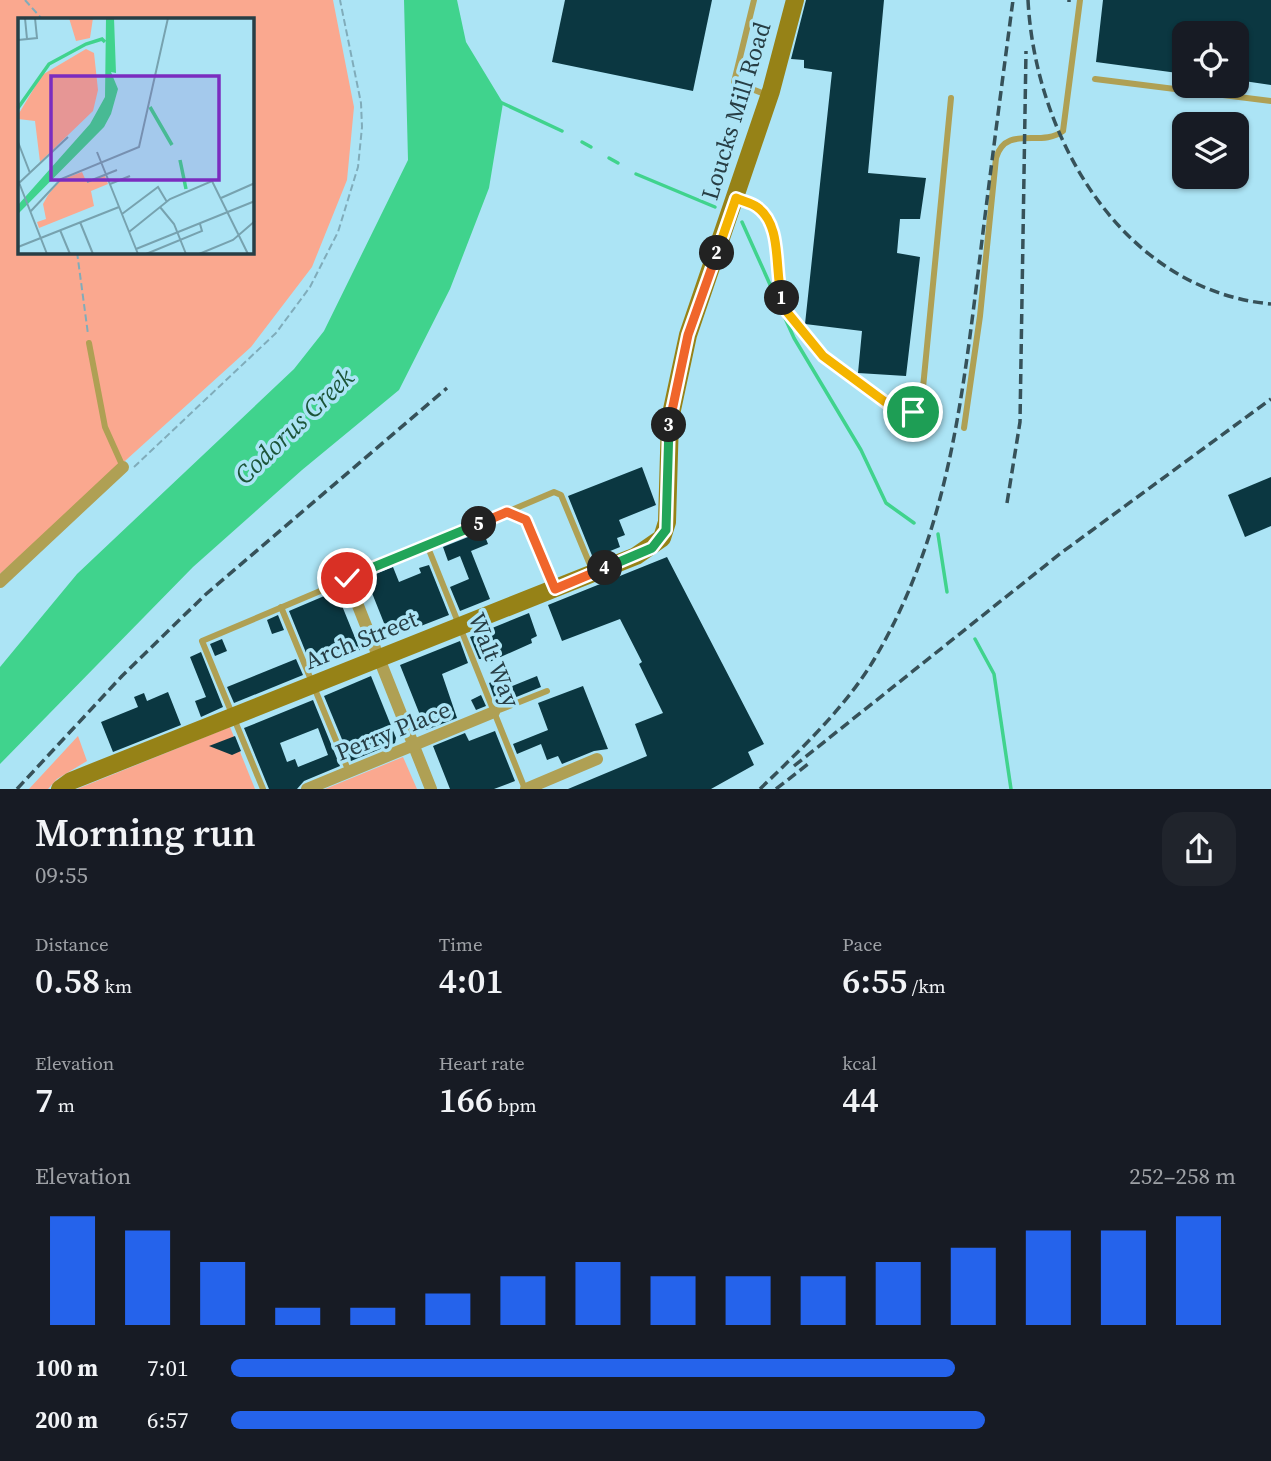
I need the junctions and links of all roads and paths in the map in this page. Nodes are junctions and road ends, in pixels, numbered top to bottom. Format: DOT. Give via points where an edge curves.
graph roads {
  1 [pos="25,0"];
  2 [pos="340,0"];
  3 [pos="754,0"];
  4 [pos="795,0"];
  5 [pos="1080,0"];
  6 [pos="42,18"];
  7 [pos="1095,79"];
  8 [pos="769,96"];
  9 [pos="951,98"];
  10 [pos="1271,100"];
  11 [pos="736,198"];
  12 [pos="77,254"];
  13 [pos="89,343"];
  14 [pos="258,352"];
  15 [pos="964,428"];
  16 [pos="123,467"];
  17 [pos="507,512"];
  18 [pos="667,522"];
  19 [pos="427,545"];
  20 [pos="593,573"];
  21 [pos="347,578"];
  22 [pos="0,582"];
  23 [pos="555,589"];
  24 [pos="281,607"];
  25 [pos="459,627"];
  26 [pos="379,659"];
  27 [pos="314,685"];
  28 [pos="547,691"];
  29 [pos="494,712"];
  30 [pos="232,715"];
  31 [pos="414,747"];
  32 [pos="597,759"];
  33 [pos="349,772"];
  34 [pos="60,789"];
  35 [pos="263,789"];
  36 [pos="307,789"];
  37 [pos="430,789"];
  38 [pos="526,789"];
  1 -- 6 [label="path"];
  2 -- 14 [label="path" via="361,103 358,167 326,260 293,312"];
  3 -- 8 [label="lane" via="734,82"];
  4 -- 8 [label="street, Loucks Mill Road"];
  5 -- 15 [label="lane" via="1063,131 1053,138 1013,138 1001,145 996,158"];
  7 -- 10 [label="lane"];
  8 -- 11 [label="street, Loucks Mill Road"];
  9 -- 11 [label="lane" via="922,398 913,412 896,410 823,356 787,312 778,284 775,236 759,207"];
  11 -- 18 [label="street, Loucks Mill Road" via="688,335 677,381 670,419"];
  12 -- 13 [label="path"];
  13 -- 16 [label="lane" via="105,426"];
  16 -- 22 [label="street"];
  17 -- 19 [label="lane"];
  17 -- 20 [label="lane" via="558,492"];
  17 -- 23 [label="lane" via="528,523"];
  18 -- 20 [label="street, Arch Street" via="662,538 652,548"];
  19 -- 21 [label="lane"];
  19 -- 25 [label="lane, Walt Way"];
  20 -- 23 [label="street, Arch Street"];
  21 -- 24 [label="lane"];
  21 -- 26 [label="street"];
  23 -- 25 [label="street, Arch Street"];
  24 -- 27 [label="lane"];
  24 -- 30 [label="lane" via="202,641"];
  25 -- 26 [label="street, Arch Street"];
  25 -- 29 [label="lane, Walt Way"];
  26 -- 27 [label="street, Arch Street"];
  26 -- 31 [label="street"];
  27 -- 30 [label="street, Arch Street"];
  27 -- 33 [label="lane"];
  28 -- 29 [label="lane"];
  29 -- 31 [label="street, Perry Place"];
  29 -- 38 [label="lane, Walt Way"];
  30 -- 34 [label="street, Arch Street" via="71,780"];
  30 -- 35 [label="lane"];
  31 -- 33 [label="street, Perry Place"];
  31 -- 37 [label="street"];
  32 -- 38 [label="street"];
  33 -- 36 [label="street, Perry Place"];
}
